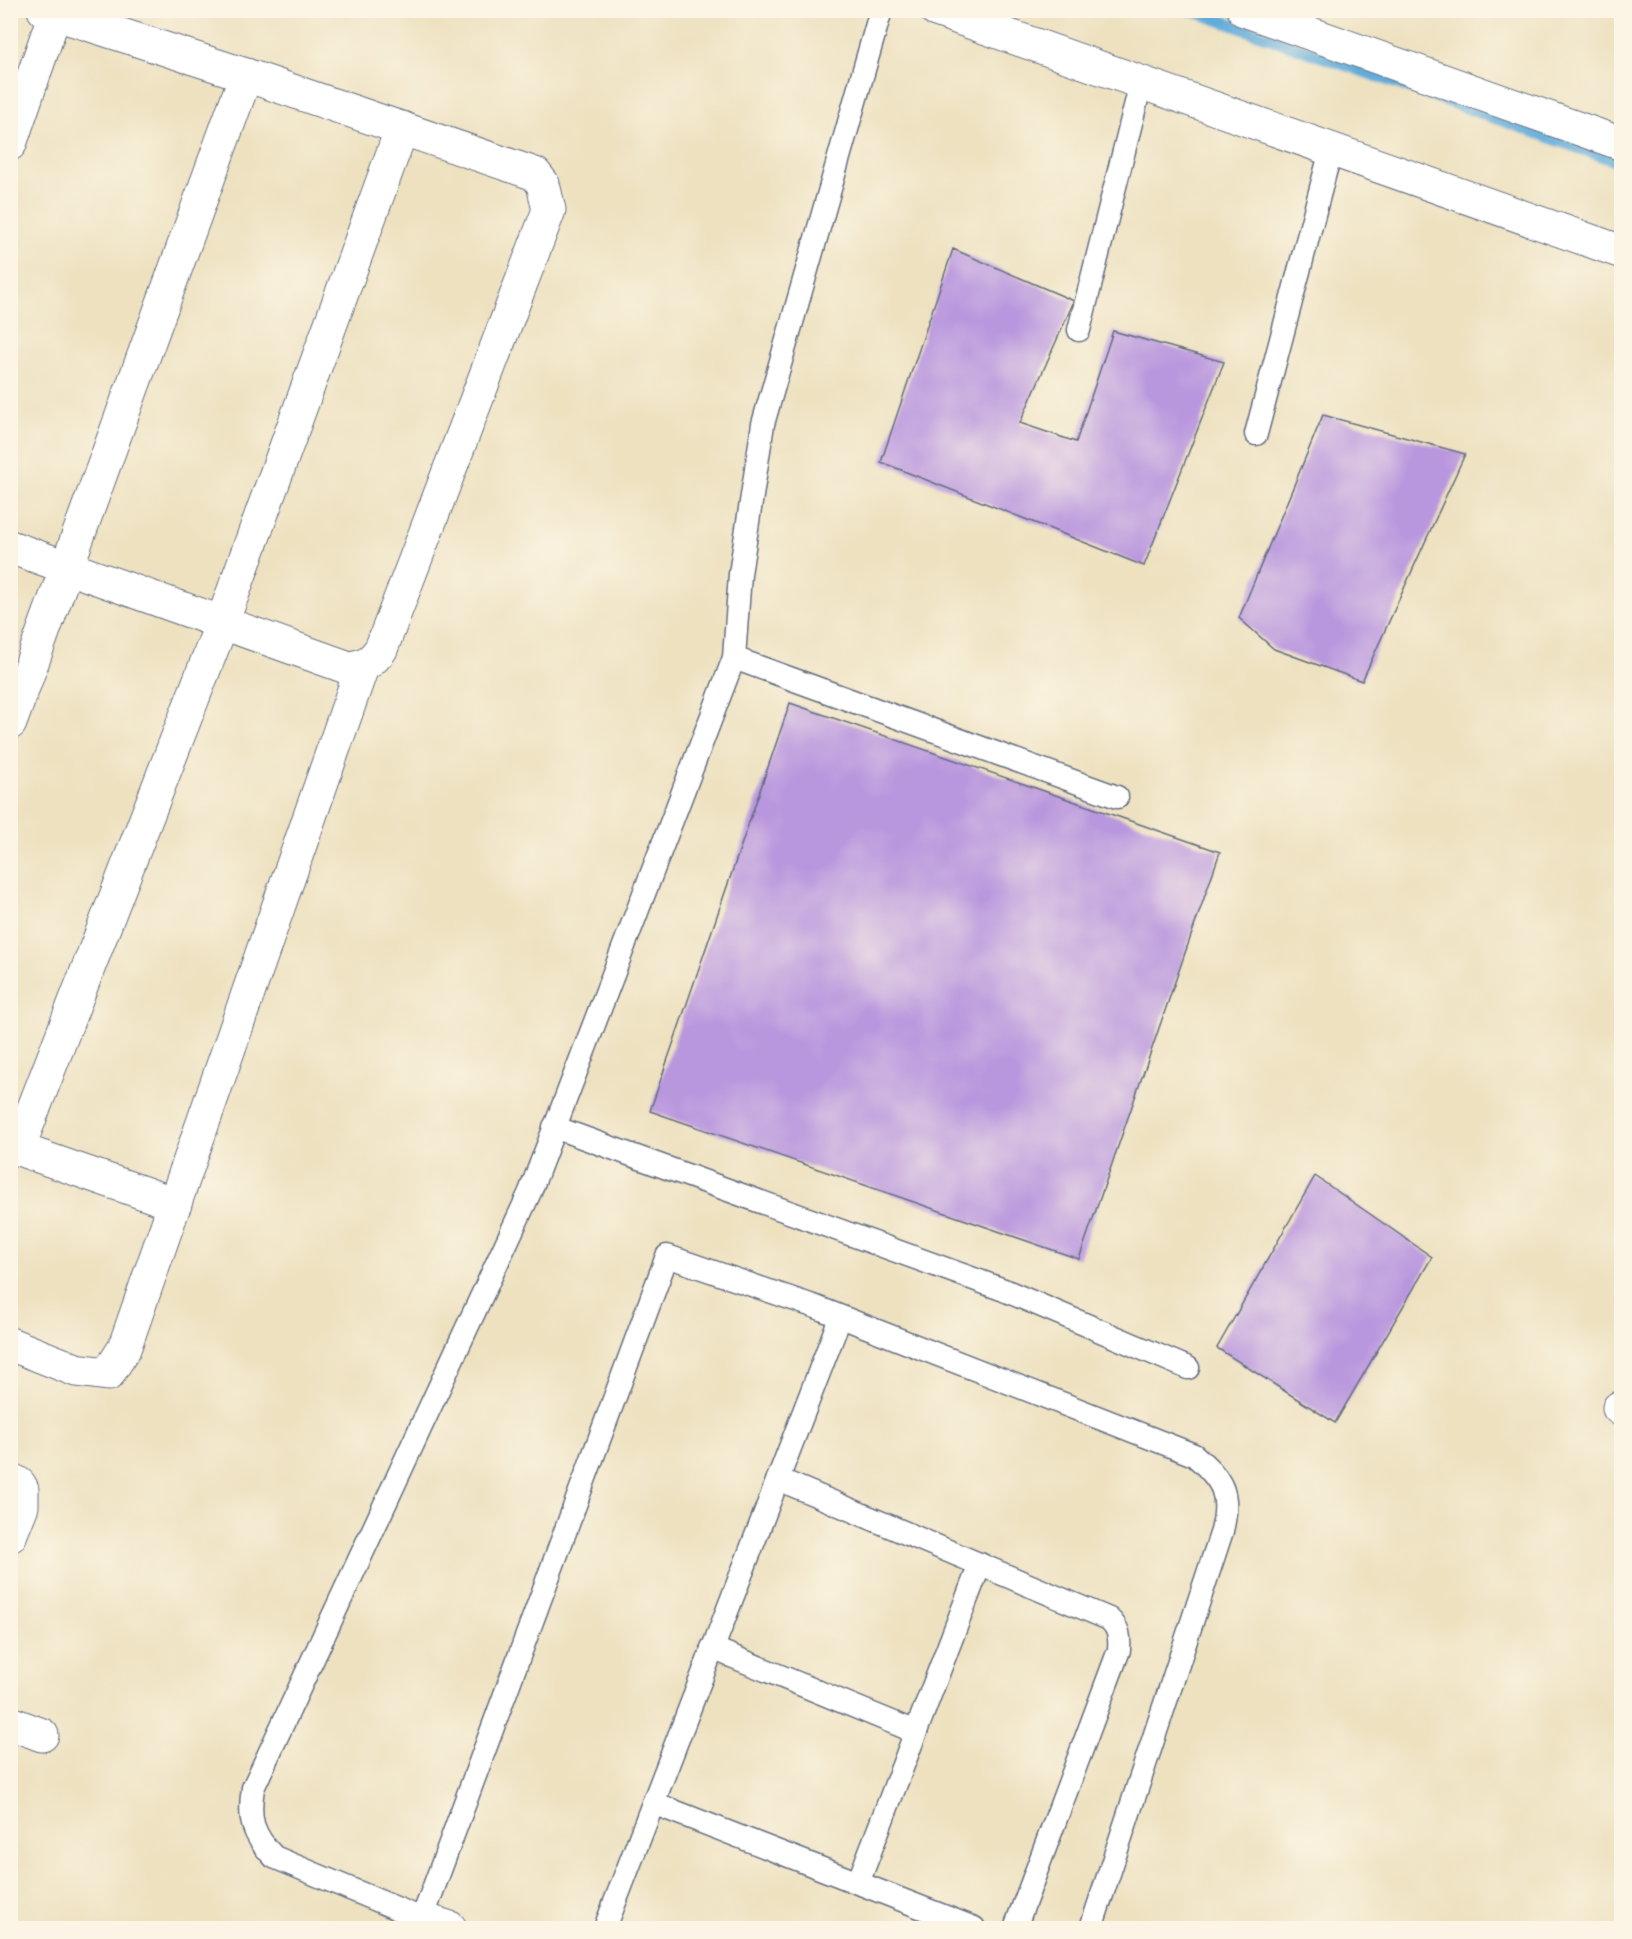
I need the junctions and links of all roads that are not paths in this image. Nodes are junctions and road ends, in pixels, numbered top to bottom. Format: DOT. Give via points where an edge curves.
graph roads {
  1 [pos="881,10"];
  2 [pos="936,10"];
  3 [pos="1244,10"];
  4 [pos="52,12"];
  5 [pos="246,75"];
  6 [pos="1141,82"];
  7 [pos="402,129"];
  8 [pos="10,144"];
  9 [pos="1622,144"];
  10 [pos="1331,150"];
  11 [pos="1622,252"];
  12 [pos="1079,330"];
  13 [pos="1256,434"];
  14 [pos="10,547"];
  15 [pos="67,567"];
  16 [pos="222,623"];
  17 [pos="734,658"];
  18 [pos="362,667"];
  19 [pos="10,723"];
  20 [pos="1117,797"];
  21 [pos="554,1127"];
  22 [pos="14,1147"];
  23 [pos="175,1204"];
  24 [pos="840,1318"];
  25 [pos="10,1344"];
  26 [pos="1188,1368"];
  27 [pos="10,1479"];
  28 [pos="778,1479"];
  29 [pos="10,1536"];
  30 [pos="980,1564"];
  31 [pos="712,1648"];
  32 [pos="10,1723"];
  33 [pos="916,1732"];
  34 [pos="42,1735"];
  35 [pos="653,1803"];
  36 [pos="858,1883"];
  37 [pos="430,1925"];
  38 [pos="604,1929"];
  39 [pos="974,1929"];
  40 [pos="1015,1929"];
  41 [pos="1091,1929"];
  1 -- 17 [label="lane" via="762,424 740,574"];
  2 -- 6 [label="street"];
  3 -- 9 [label="street"];
  4 -- 5 [label="street"];
  4 -- 8 [label="street"];
  5 -- 7 [label="street"];
  5 -- 15 [label="street"];
  6 -- 10 [label="street"];
  6 -- 12 [label="lane"];
  7 -- 16 [label="street"];
  7 -- 18 [label="street" via="535,174 543,184 549,210 381,650"];
  10 -- 11 [label="street"];
  10 -- 13 [label="lane"];
  14 -- 15 [label="street"];
  15 -- 16 [label="street"];
  15 -- 19 [label="street"];
  16 -- 18 [label="street" via="349,668"];
  16 -- 22 [label="street"];
  17 -- 20 [label="lane"];
  17 -- 21 [label="lane"];
  18 -- 23 [label="street"];
  21 -- 26 [label="lane" via="1004,1290"];
  21 -- 37 [label="lane" via="525,1202 253,1788 250,1805 252,1826 274,1857"];
  22 -- 23 [label="street"];
  23 -- 25 [label="street" via="124,1349 108,1374 76,1370"];
  24 -- 28 [label="lane"];
  24 -- 37 [label="lane" via="667,1256"];
  24 -- 41 [label="lane" via="1194,1455 1223,1487 1228,1509 1222,1531"];
  27 -- 29 [label="street" via="19,1484 24,1498"];
  28 -- 30 [label="lane"];
  28 -- 31 [label="lane"];
  30 -- 33 [label="lane"];
  30 -- 40 [label="lane" via="1109,1618 1119,1634 1119,1650"];
  31 -- 33 [label="lane"];
  31 -- 35 [label="lane"];
  32 -- 34 [label="street"];
  33 -- 36 [label="lane"];
  35 -- 36 [label="lane"];
  35 -- 38 [label="lane"];
  36 -- 39 [label="lane"];
}
